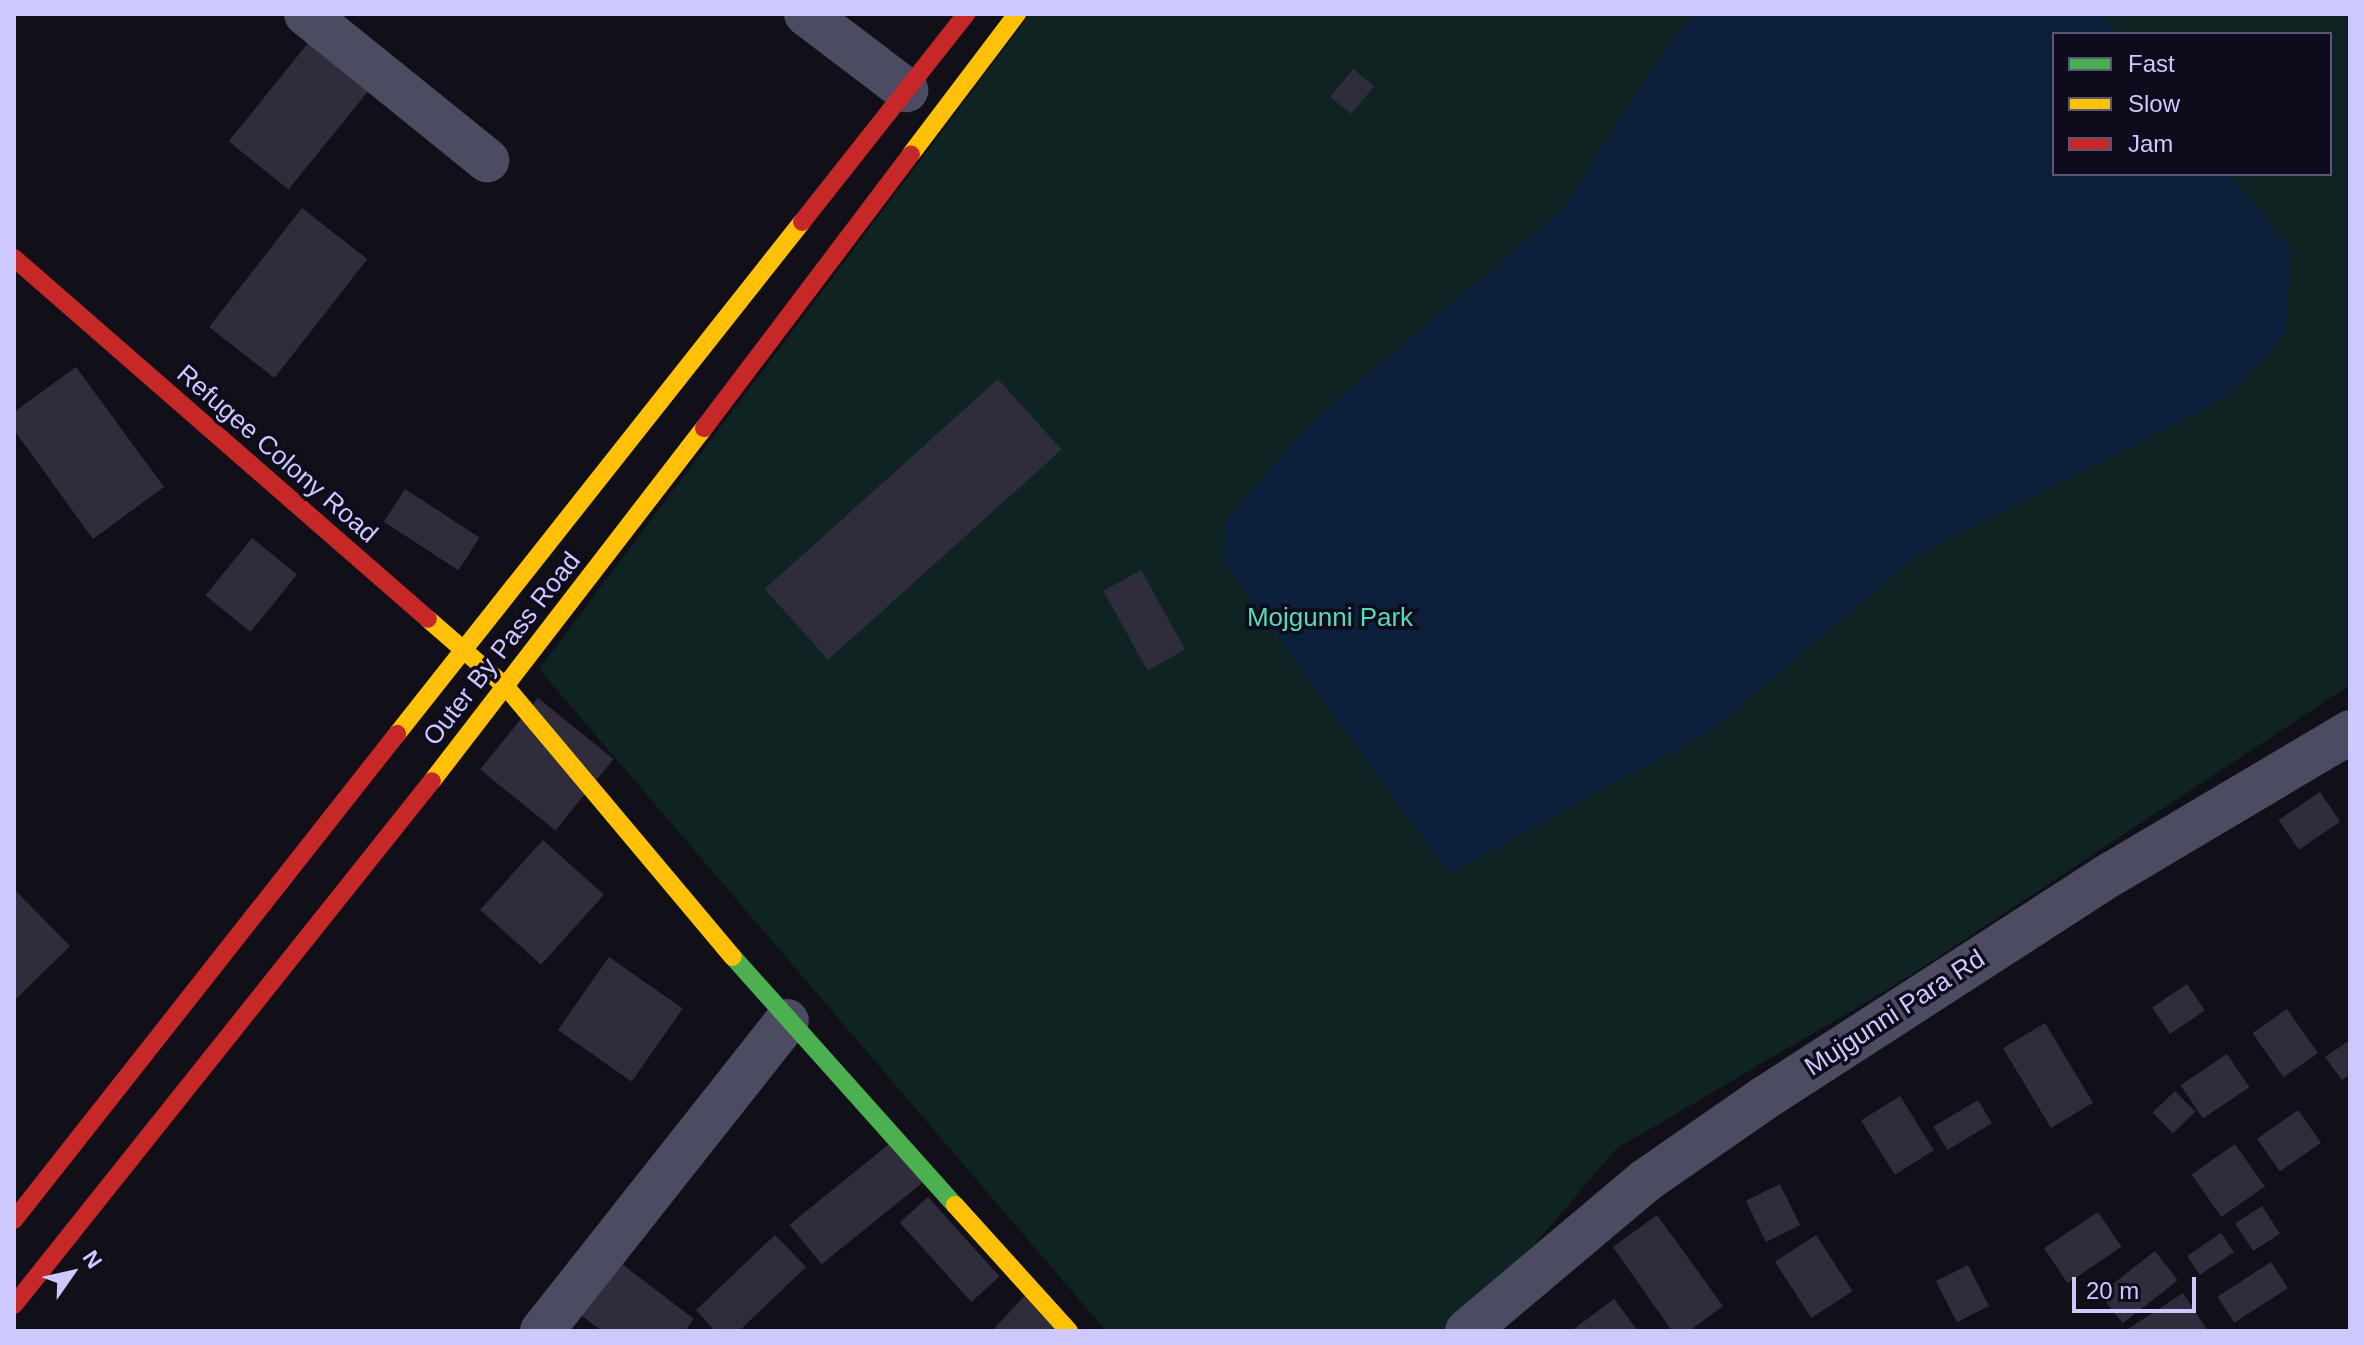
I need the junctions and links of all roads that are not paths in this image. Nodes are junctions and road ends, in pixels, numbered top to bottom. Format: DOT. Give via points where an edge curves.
graph roads {
  1 [pos="306,14"];
  2 [pos="806,14"];
  3 [pos="966,14"];
  4 [pos="1017,14"];
  5 [pos="906,90"];
  6 [pos="487,160"];
  7 [pos="14,258"];
  8 [pos="465,655"];
  9 [pos="507,688"];
  10 [pos="2350,732"];
  11 [pos="787,1021"];
  12 [pos="14,1220"];
  13 [pos="14,1305"];
  14 [pos="1477,1327"];
  15 [pos="542,1331"];
  16 [pos="1069,1331"];
  1 -- 6 [label="street"];
  2 -- 5 [label="street"];
  3 -- 5 [label="main road, Outer By Pass Road"];
  4 -- 9 [label="main road, Outer By Pass Road"];
  5 -- 8 [label="main road, Outer By Pass Road"];
  7 -- 8 [label="main road, Refugee Colony Road"];
  8 -- 9 [label="main road, Refugee Colony Road"];
  8 -- 12 [label="main road, Outer By Pass Road"];
  9 -- 11 [label="main road, Refugee Colony Road"];
  9 -- 13 [label="main road, Outer By Pass Road"];
  10 -- 14 [label="street, Mujgunni Para Rd" via="2113,873 1763,1099 1645,1181"];
  11 -- 15 [label="street"];
  11 -- 16 [label="main road, Refugee Colony Road"];
}
